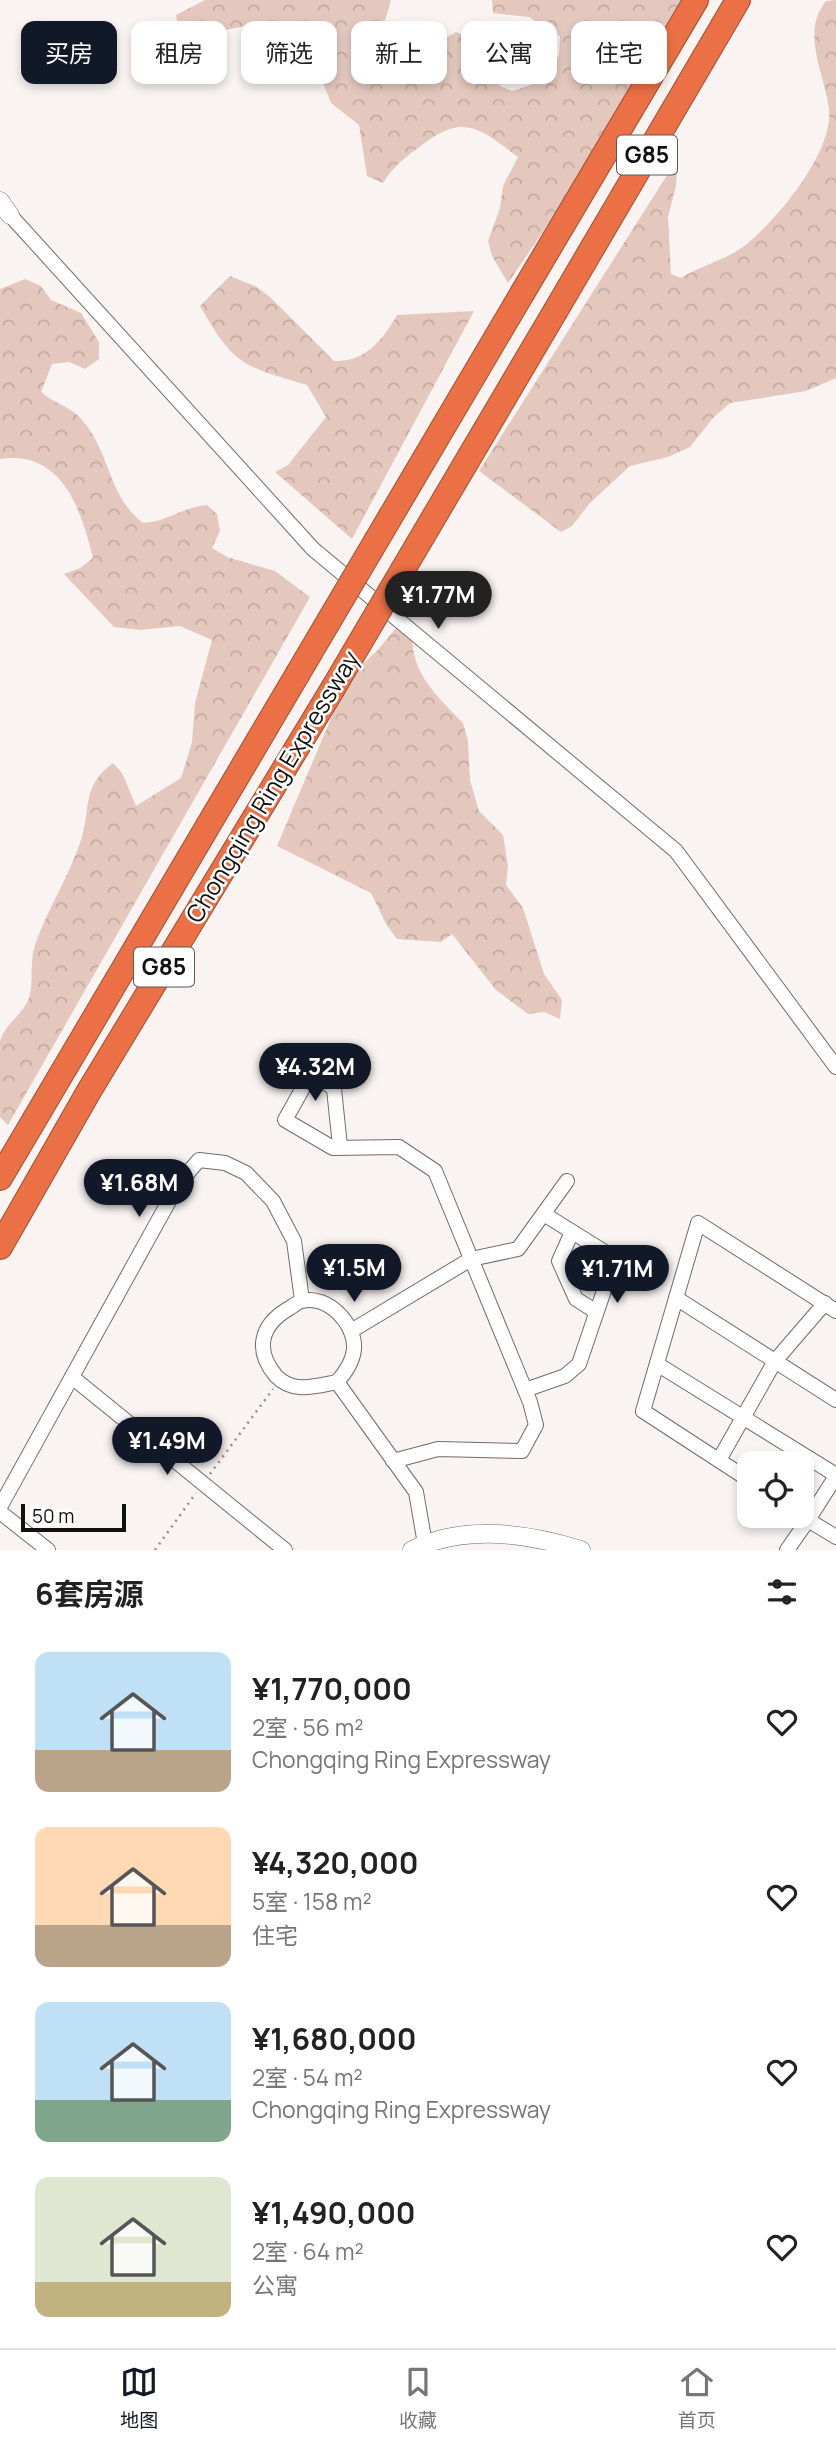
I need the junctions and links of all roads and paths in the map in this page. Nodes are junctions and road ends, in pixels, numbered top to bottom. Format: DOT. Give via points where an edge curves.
graph roads {
  1 [pos="696,0"];
  2 [pos="738,0"];
  3 [pos="5,208"];
  4 [pos="836,1068"];
  5 [pos="340,1146"];
  6 [pos="0,1178"];
  7 [pos="567,1181"];
  8 [pos="547,1216"];
  9 [pos="572,1232"];
  10 [pos="0,1247"];
  11 [pos="471,1259"];
  12 [pos="676,1298"];
  13 [pos="302,1300"];
  14 [pos="830,1307"];
  15 [pos="595,1311"];
  16 [pos="351,1331"];
  17 [pos="775,1362"];
  18 [pos="657,1364"];
  19 [pos="72,1377"];
  20 [pos="279,1379"];
  21 [pos="337,1382"];
  22 [pos="525,1390"];
  23 [pos="836,1400"];
  24 [pos="719,1460"];
  25 [pos="393,1461"];
  26 [pos="737,1472"];
  27 [pos="209,1475"];
  28 [pos="836,1475"];
  29 [pos="202,1486"];
  30 [pos="814,1505"];
  31 [pos="0,1507"];
  32 [pos="0,1512"];
  33 [pos="814,1524"];
  34 [pos="799,1528"];
  35 [pos="836,1537"];
  36 [pos="419,1547"];
  37 [pos="48,1550"];
  38 [pos="155,1550"];
  39 [pos="285,1550"];
  40 [pos="580,1550"];
  41 [pos="787,1550"];
  1 -- 6 [label="highway, Chongqing Ring Expressway / G85, bridge"];
  2 -- 10 [label="highway, Chongqing Ring Expressway / G85, bridge"];
  3 -- 4 [label="street" via="313,549 676,851"];
  5 -- 5 [label="street" via="333,1147 285,1120 309,1077 320,1078 334,1089"];
  5 -- 11 [label="street" via="399,1147 435,1171"];
  7 -- 11 [label="street" via="518,1249"];
  8 -- 9 [label="street"];
  9 -- 15 [label="street" via="559,1261 576,1299"];
  9 -- 22 [label="street" via="611,1256 612,1267 579,1364 565,1376"];
  11 -- 16 [label="street"];
  11 -- 22 [label="street"];
  12 -- 14 [label="street" via="698,1223"];
  12 -- 17 [label="street"];
  12 -- 18 [label="street"];
  13 -- 16 [label="street" via="324,1302"];
  13 -- 19 [label="street" via="294,1241 272,1201 246,1173 225,1163 199,1160 179,1183"];
  13 -- 20 [label="street" via="270,1321 262,1340 265,1359"];
  14 -- 17 [label="street"];
  16 -- 21 [label="street" via="354,1349"];
  17 -- 23 [label="street"];
  17 -- 24 [label="street"];
  18 -- 24 [label="street" via="643,1411"];
  18 -- 28 [label="street"];
  19 -- 31 [label="street"];
  19 -- 39 [label="street"];
  20 -- 21 [label="street" via="309,1389"];
  20 -- 27 [label="path"];
  21 -- 25 [label="street"];
  22 -- 25 [label="street" via="536,1425 522,1451 438,1449"];
  24 -- 26 [label="street"];
  25 -- 36 [label="street" via="416,1492"];
  28 -- 30 [label="street"];
  29 -- 38 [label="path"];
  32 -- 37 [label="street"];
  33 -- 35 [label="street"];
  34 -- 41 [label="street"];
  36 -- 40 [label="street" via="459,1536 516,1535"];
}
